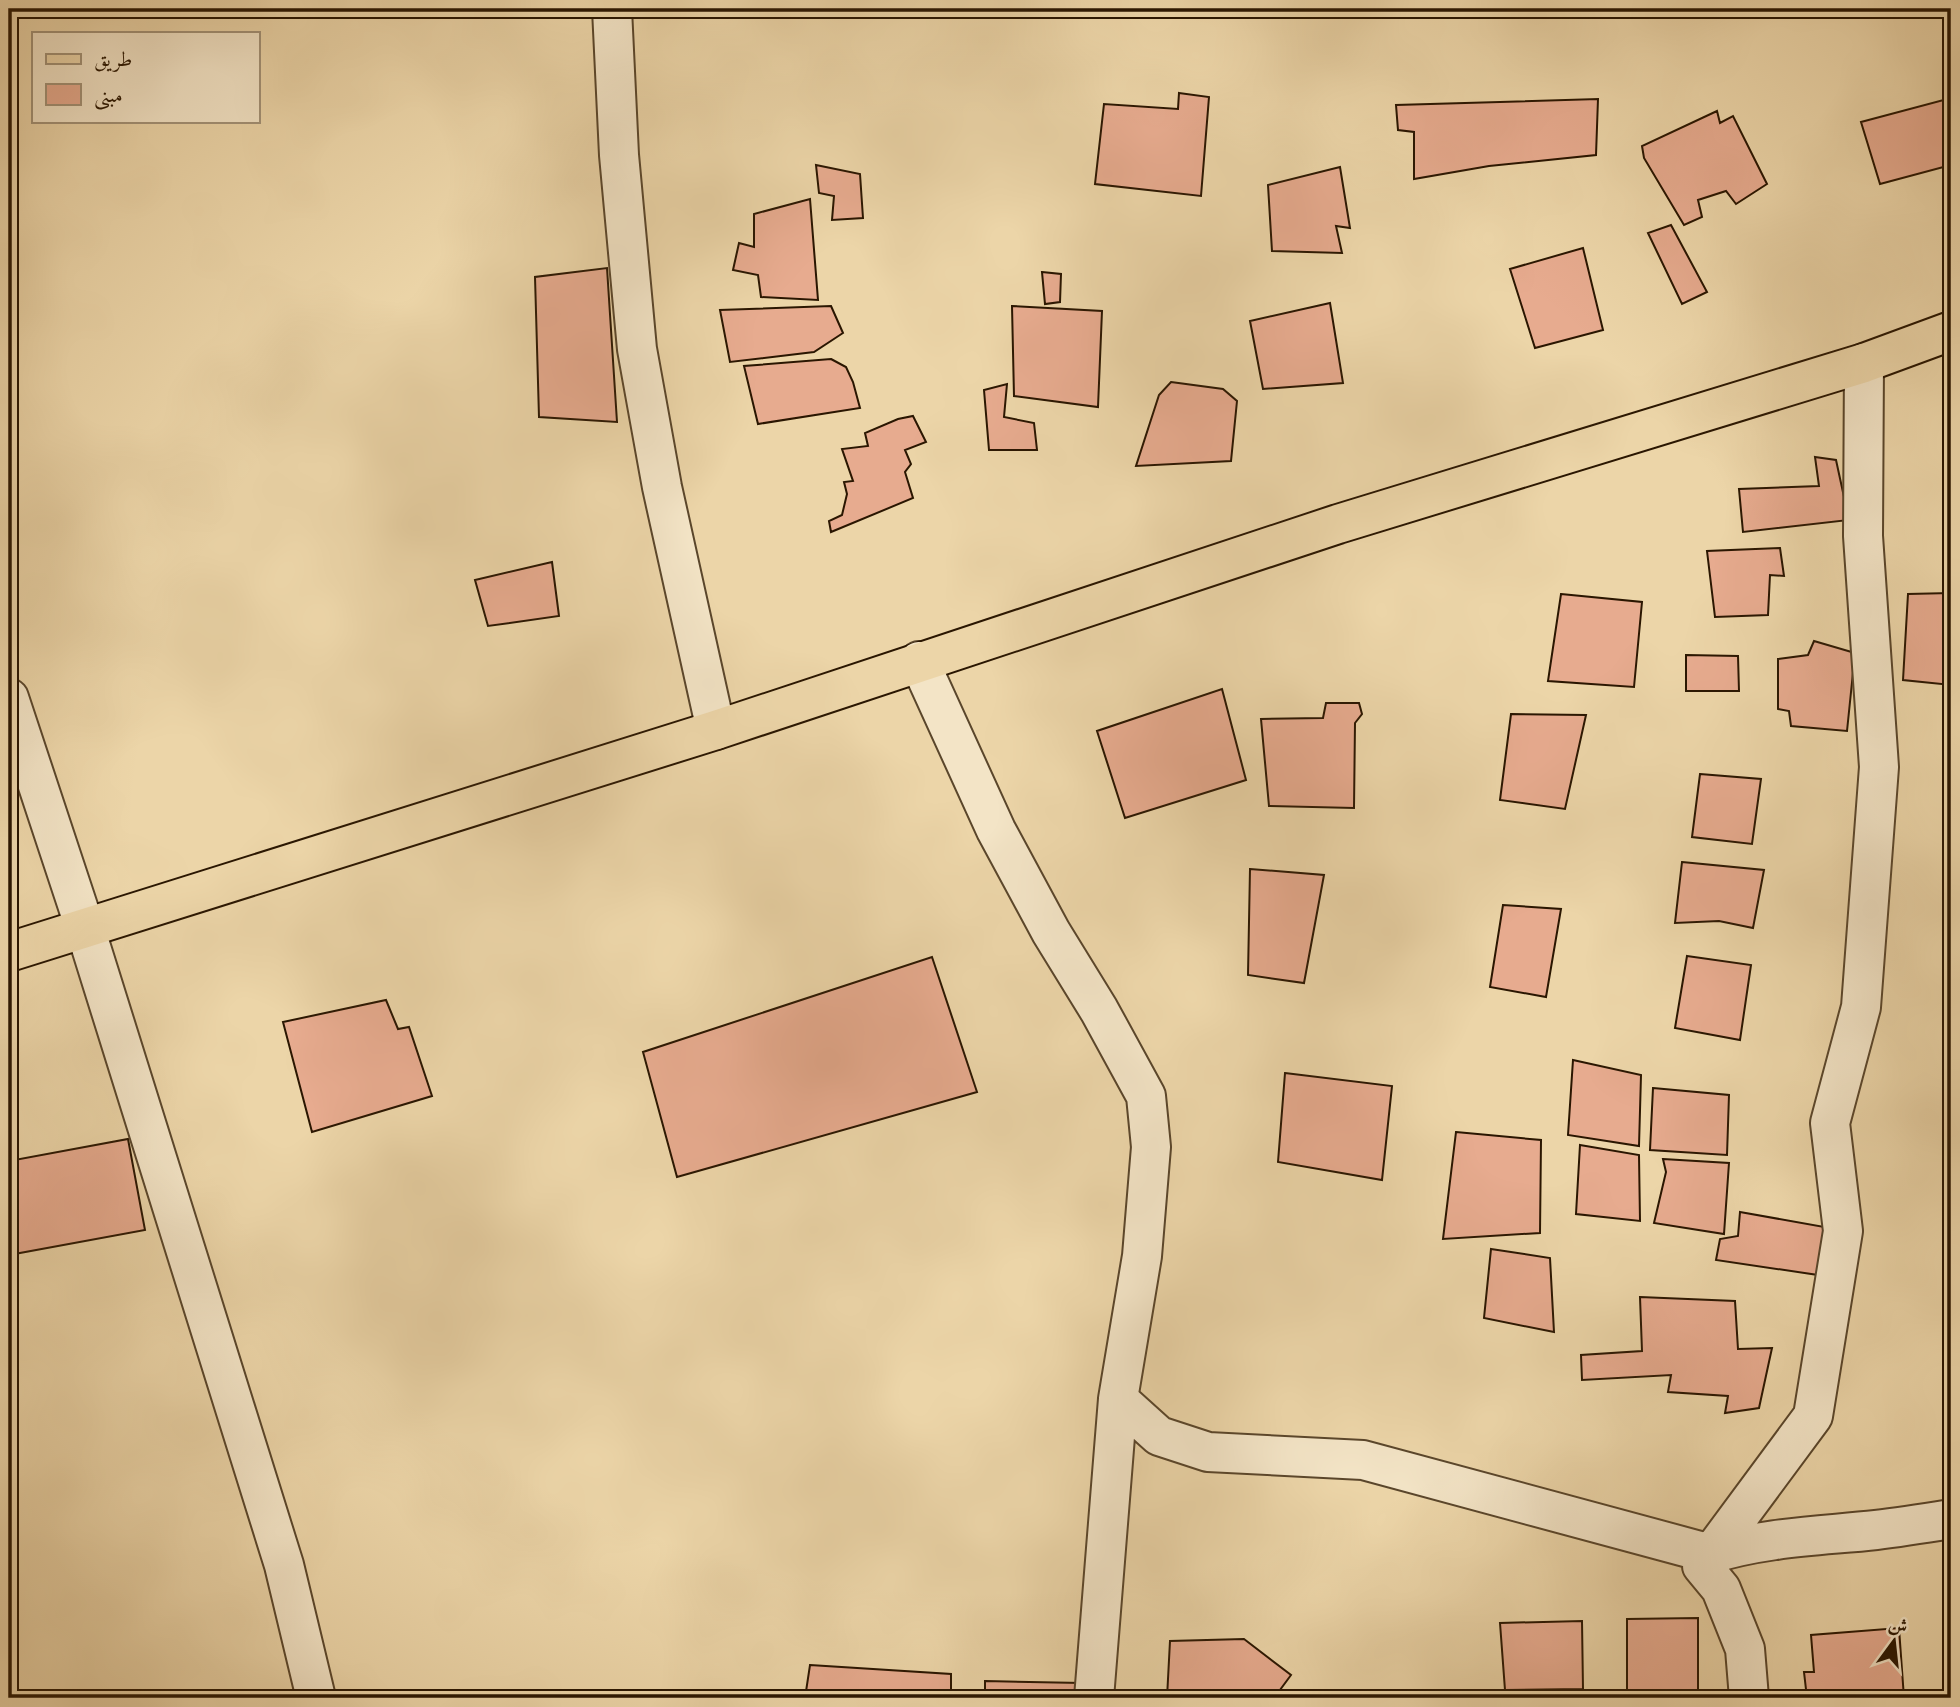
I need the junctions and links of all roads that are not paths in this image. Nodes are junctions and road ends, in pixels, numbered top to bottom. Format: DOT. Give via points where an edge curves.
graph roads {
  1 [pos="612,9"];
  2 [pos="1951,331"];
  3 [pos="1864,363"];
  4 [pos="919,661"];
  5 [pos="9,698"];
  6 [pos="716,730"];
  7 [pos="85,928"];
  8 [pos="9,951"];
  9 [pos="1118,1399"];
  10 [pos="1951,1519"];
  11 [pos="1711,1554"];
  12 [pos="316,1698"];
  13 [pos="1094,1698"];
  14 [pos="1749,1698"];
  1 -- 6 [label="street" via="619,155 637,349 662,487"];
  2 -- 3 [label="main road"];
  3 -- 4 [label="main road" via="1338,524"];
  3 -- 11 [label="street" via="1863,536 1879,767 1861,1007 1830,1123 1843,1231 1813,1416"];
  4 -- 6 [label="main road"];
  4 -- 9 [label="street" via="996,830 1146,1096 1151,1147 1142,1256"];
  5 -- 7 [label="street"];
  6 -- 7 [label="main road"];
  7 -- 8 [label="main road"];
  7 -- 12 [label="street" via="284,1565"];
  9 -- 11 [label="street" via="1158,1436 1208,1452 1363,1460"];
  9 -- 13 [label="street"];
  10 -- 11 [label="street" via="1741,1544"];
  11 -- 14 [label="street" via="1702,1566 1721,1589 1745,1649"];
}
